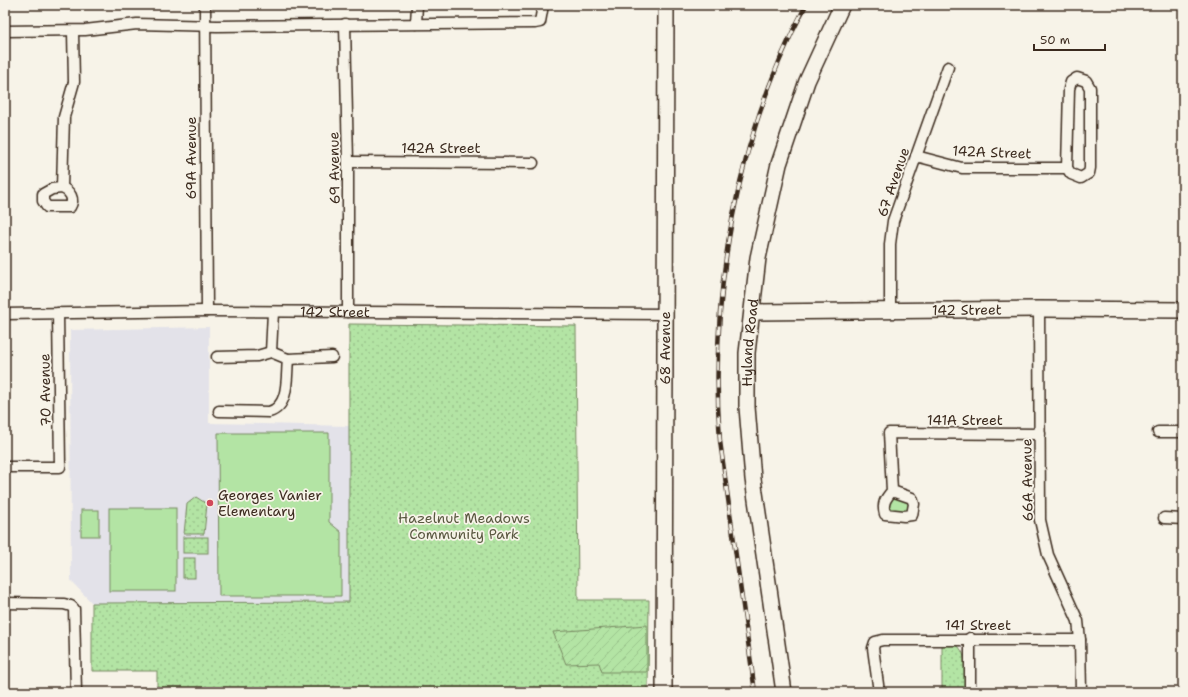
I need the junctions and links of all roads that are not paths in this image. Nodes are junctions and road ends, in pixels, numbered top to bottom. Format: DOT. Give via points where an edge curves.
graph roads {
  1 [pos="205,5"];
  2 [pos="417,5"];
  3 [pos="543,5"];
  4 [pos="666,5"];
  5 [pos="842,5"];
  6 [pos="345,24"];
  7 [pos="416,24"];
  8 [pos="204,25"];
  9 [pos="5,31"];
  10 [pos="73,31"];
  11 [pos="948,67"];
  12 [pos="916,156"];
  13 [pos="348,162"];
  14 [pos="533,163"];
  15 [pos="1067,168"];
  16 [pos="62,188"];
  17 [pos="1039,309"];
  18 [pos="1183,310"];
  19 [pos="207,311"];
  20 [pos="890,311"];
  21 [pos="273,312"];
  22 [pos="348,312"];
  23 [pos="752,312"];
  24 [pos="58,313"];
  25 [pos="5,314"];
  26 [pos="665,314"];
  27 [pos="271,352"];
  28 [pos="217,357"];
  29 [pos="332,357"];
  30 [pos="288,359"];
  31 [pos="219,411"];
  32 [pos="1158,432"];
  33 [pos="1183,432"];
  34 [pos="1040,434"];
  35 [pos="5,468"];
  36 [pos="892,490"];
  37 [pos="1164,518"];
  38 [pos="1183,519"];
  39 [pos="5,603"];
  40 [pos="970,638"];
  41 [pos="1080,640"];
  42 [pos="76,692"];
  43 [pos="664,692"];
  44 [pos="784,692"];
  45 [pos="879,692"];
  46 [pos="970,692"];
  47 [pos="1081,692"];
  1 -- 8 [label="street, 69A Avenue"];
  2 -- 7 [label="street"];
  3 -- 7 [label="street" via="540,22 535,23"];
  4 -- 26 [label="street, 68 Avenue"];
  5 -- 23 [label="street, Hyland Road" via="807,81 781,157 763,232"];
  6 -- 7 [label="street"];
  6 -- 8 [label="street"];
  6 -- 13 [label="street, 69 Avenue"];
  8 -- 10 [label="street" via="137,24"];
  8 -- 19 [label="street, 69A Avenue"];
  9 -- 10 [label="street"];
  10 -- 16 [label="street" via="74,82 64,117"];
  11 -- 12 [label="street, 67 Avenue"];
  12 -- 15 [label="street, 142A Street" via="962,168"];
  12 -- 20 [label="street, 67 Avenue" via="893,221 890,244"];
  13 -- 14 [label="street, 142A Street"];
  13 -- 22 [label="street, 69 Avenue"];
  15 -- 15 [label="street, 142A Street" via="1071,174 1081,178 1089,173 1090,168 1090,88 1081,78 1073,80 1069,86"];
  17 -- 18 [label="street, 142 Street"];
  17 -- 20 [label="street, 142 Street"];
  17 -- 34 [label="street, 66A Avenue"];
  19 -- 21 [label="street, 142 Street"];
  19 -- 24 [label="street, 142 Street"];
  20 -- 23 [label="street, 142 Street"];
  21 -- 22 [label="street, 142 Street"];
  21 -- 27 [label="street"];
  22 -- 26 [label="street, 142 Street"];
  23 -- 44 [label="street, Hyland Road" via="746,368 749,446"];
  24 -- 25 [label="street, 142 Street"];
  24 -- 35 [label="street, 70 Avenue" via="60,467"];
  26 -- 43 [label="street, 68 Avenue"];
  27 -- 28 [label="street" via="258,356"];
  27 -- 30 [label="street"];
  29 -- 30 [label="street"];
  30 -- 31 [label="street" via="284,399 276,410"];
  32 -- 33 [label="street"];
  34 -- 36 [label="street, 141A Street" via="889,433"];
  34 -- 41 [label="street, 66A Avenue" via="1040,520 1048,555 1078,620"];
  37 -- 38 [label="street"];
  39 -- 42 [label="street" via="71,606 74,614"];
  40 -- 41 [label="street, 141 Street"];
  40 -- 45 [label="street, 141 Street" via="875,642 873,648"];
  40 -- 46 [label="street"];
  41 -- 47 [label="street, 66A Avenue"];
}
